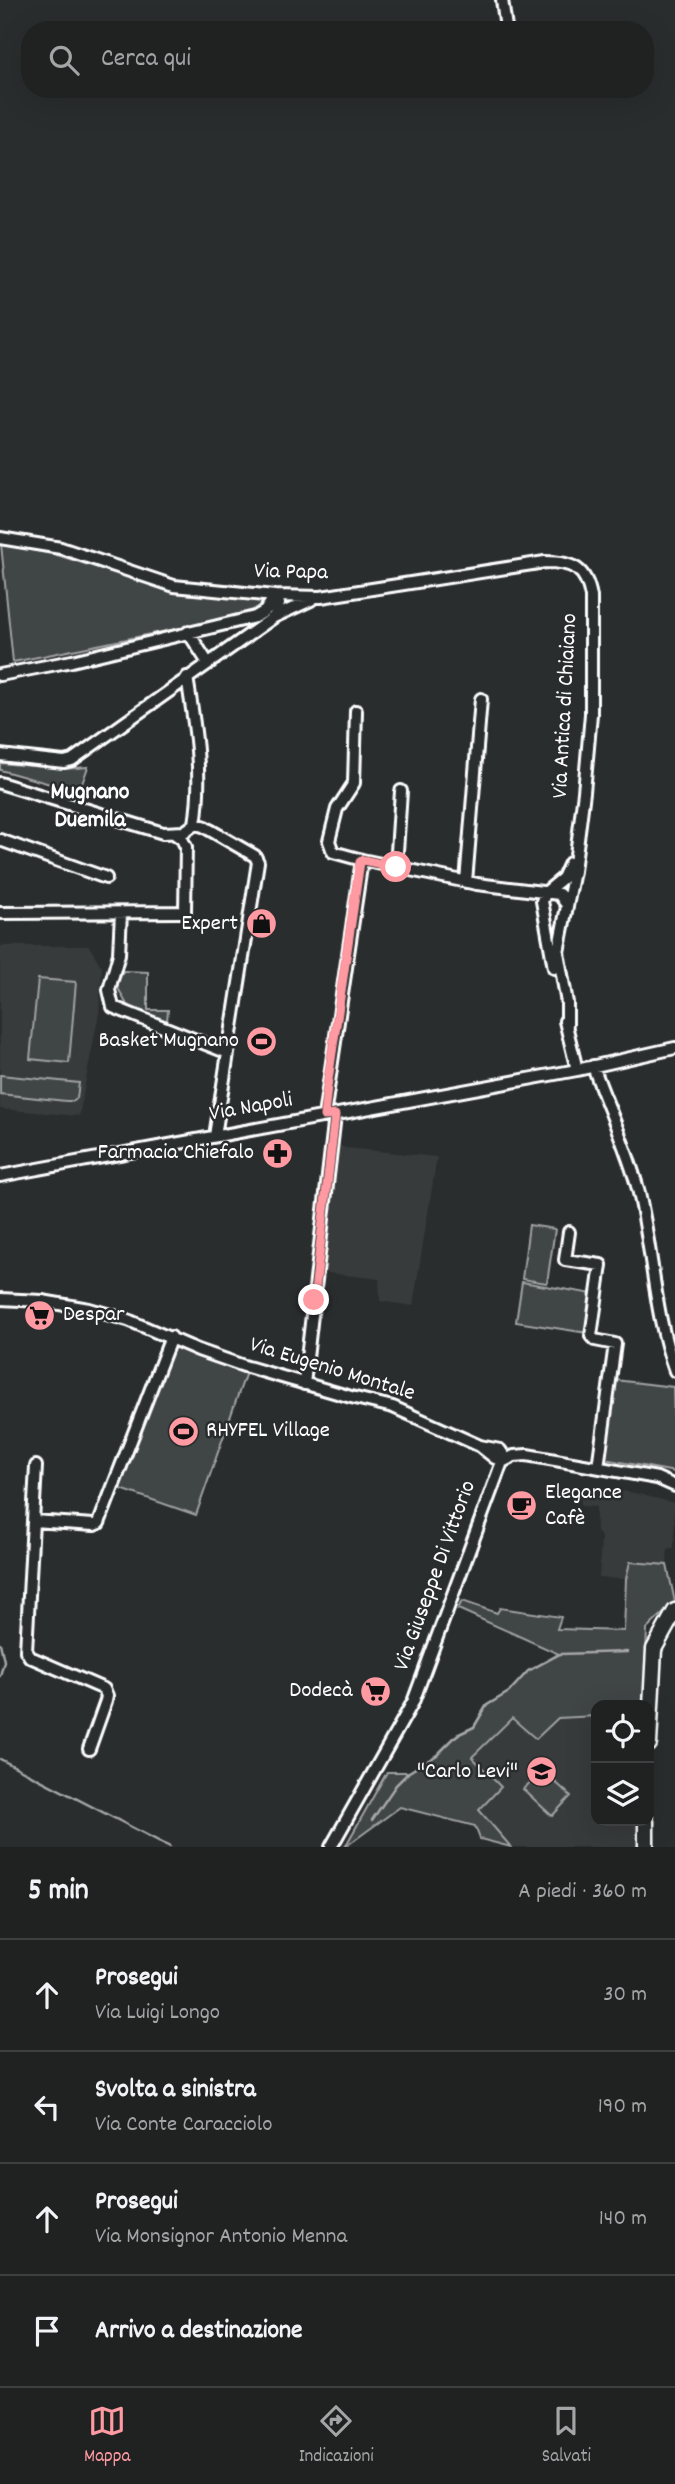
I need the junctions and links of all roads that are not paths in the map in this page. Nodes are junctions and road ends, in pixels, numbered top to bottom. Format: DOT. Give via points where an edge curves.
graph roads {
  1 [pos="502,0"];
  2 [pos="505,21"];
  3 [pos="0,538"];
  4 [pos="583,574"];
  5 [pos="275,596"];
  6 [pos="321,597"];
  7 [pos="274,617"];
  8 [pos="188,632"];
  9 [pos="208,663"];
  10 [pos="0,675"];
  11 [pos="187,677"];
  12 [pos="481,699"];
  13 [pos="356,711"];
  14 [pos="0,755"];
  15 [pos="0,783"];
  16 [pos="401,791"];
  17 [pos="195,824"];
  18 [pos="175,834"];
  19 [pos="0,840"];
  20 [pos="578,842"];
  21 [pos="362,860"];
  22 [pos="396,867"];
  23 [pos="106,877"];
  24 [pos="466,882"];
  25 [pos="546,892"];
  26 [pos="566,905"];
  27 [pos="0,913"];
  28 [pos="121,913"];
  29 [pos="548,936"];
  30 [pos="561,939"];
  31 [pos="566,1025"];
  32 [pos="675,1048"];
  33 [pos="226,1052"];
  34 [pos="593,1066"];
  35 [pos="577,1070"];
  36 [pos="329,1116"];
  37 [pos="215,1136"];
  38 [pos="0,1176"];
  39 [pos="569,1232"];
  40 [pos="0,1299"];
  41 [pos="171,1337"];
  42 [pos="675,1371"];
  43 [pos="304,1384"];
  44 [pos="506,1459"];
  45 [pos="36,1466"];
  46 [pos="598,1467"];
  47 [pos="675,1477"];
  48 [pos="661,1479"];
  49 [pos="675,1486"];
  50 [pos="33,1521"];
  51 [pos="673,1616"];
  52 [pos="651,1700"];
  53 [pos="89,1749"];
  54 [pos="646,1826"];
  55 [pos="331,1847"];
  56 [pos="646,1847"];
  1 -- 2 [label="street"];
  3 -- 5 [label="street, Via Papa" via="61,548 174,586"];
  4 -- 6 [label="street, Via Papa" via="565,563 545,562"];
  4 -- 20 [label="street, Via Antica di Chiaiano" via="592,597 592,661"];
  5 -- 6 [label="street, Via Papa"];
  5 -- 7 [label="street" via="279,604"];
  5 -- 8 [label="street" via="261,614"];
  6 -- 7 [label="street"];
  7 -- 9 [label="street"];
  8 -- 9 [label="street"];
  8 -- 10 [label="street"];
  9 -- 11 [label="street"];
  11 -- 14 [label="street" via="72,760"];
  11 -- 17 [label="street" via="199,754"];
  12 -- 24 [label="street"];
  13 -- 21 [label="street" via="354,783 337,809 329,841 333,852"];
  15 -- 18 [label="street"];
  16 -- 22 [label="street"];
  17 -- 18 [label="street"];
  17 -- 33 [label="street" via="255,856 258,862"];
  18 -- 28 [label="street" via="186,847 186,910"];
  19 -- 23 [label="street"];
  20 -- 25 [label="street, Via Antica di Chiaiano" via="564,878"];
  20 -- 26 [label="street, Via Antica di Chiaiano"];
  21 -- 22 [label="street"];
  21 -- 36 [label="street"];
  22 -- 24 [label="street"];
  24 -- 25 [label="street"];
  25 -- 26 [label="street" via="559,894"];
  25 -- 29 [label="street, Via Antica di Chiaiano" via="542,901"];
  26 -- 30 [label="street, Via Antica di Chiaiano"];
  27 -- 28 [label="street"];
  28 -- 33 [label="street" via="119,954 109,990 113,1007"];
  29 -- 30 [label="street"];
  29 -- 31 [label="street, Via Antica di Chiaiano"];
  30 -- 31 [label="street, Via Antica di Chiaiano" via="558,959 567,1003"];
  31 -- 35 [label="street, Via Antica di Chiaiano"];
  32 -- 34 [label="street, Via Napoli"];
  33 -- 37 [label="street"];
  34 -- 35 [label="street, Via Napoli"];
  34 -- 42 [label="street" via="638,1192 659,1313"];
  35 -- 36 [label="street, Via Napoli"];
  36 -- 37 [label="street, Via Napoli"];
  36 -- 43 [label="street"];
  37 -- 38 [label="street, Via Napoli"];
  39 -- 46 [label="street" via="565,1260 601,1265 591,1336 615,1344"];
  40 -- 41 [label="street, Via Eugenio Montale" via="89,1309"];
  41 -- 43 [label="street, Via Eugenio Montale" via="208,1354"];
  41 -- 50 [label="street" via="99,1523"];
  43 -- 44 [label="street, Via Eugenio Montale" via="393,1407 480,1446 500,1450"];
  44 -- 46 [label="street" via="527,1455"];
  44 -- 55 [label="street, Via Giuseppe Di Vittorio" via="498,1467 413,1702"];
  45 -- 50 [label="street"];
  46 -- 48 [label="street"];
  47 -- 48 [label="street"];
  48 -- 49 [label="street"];
  50 -- 53 [label="street" via="27,1655 107,1693"];
  51 -- 52 [label="main road" via="654,1649"];
  54 -- 56 [label="main road"];
}
